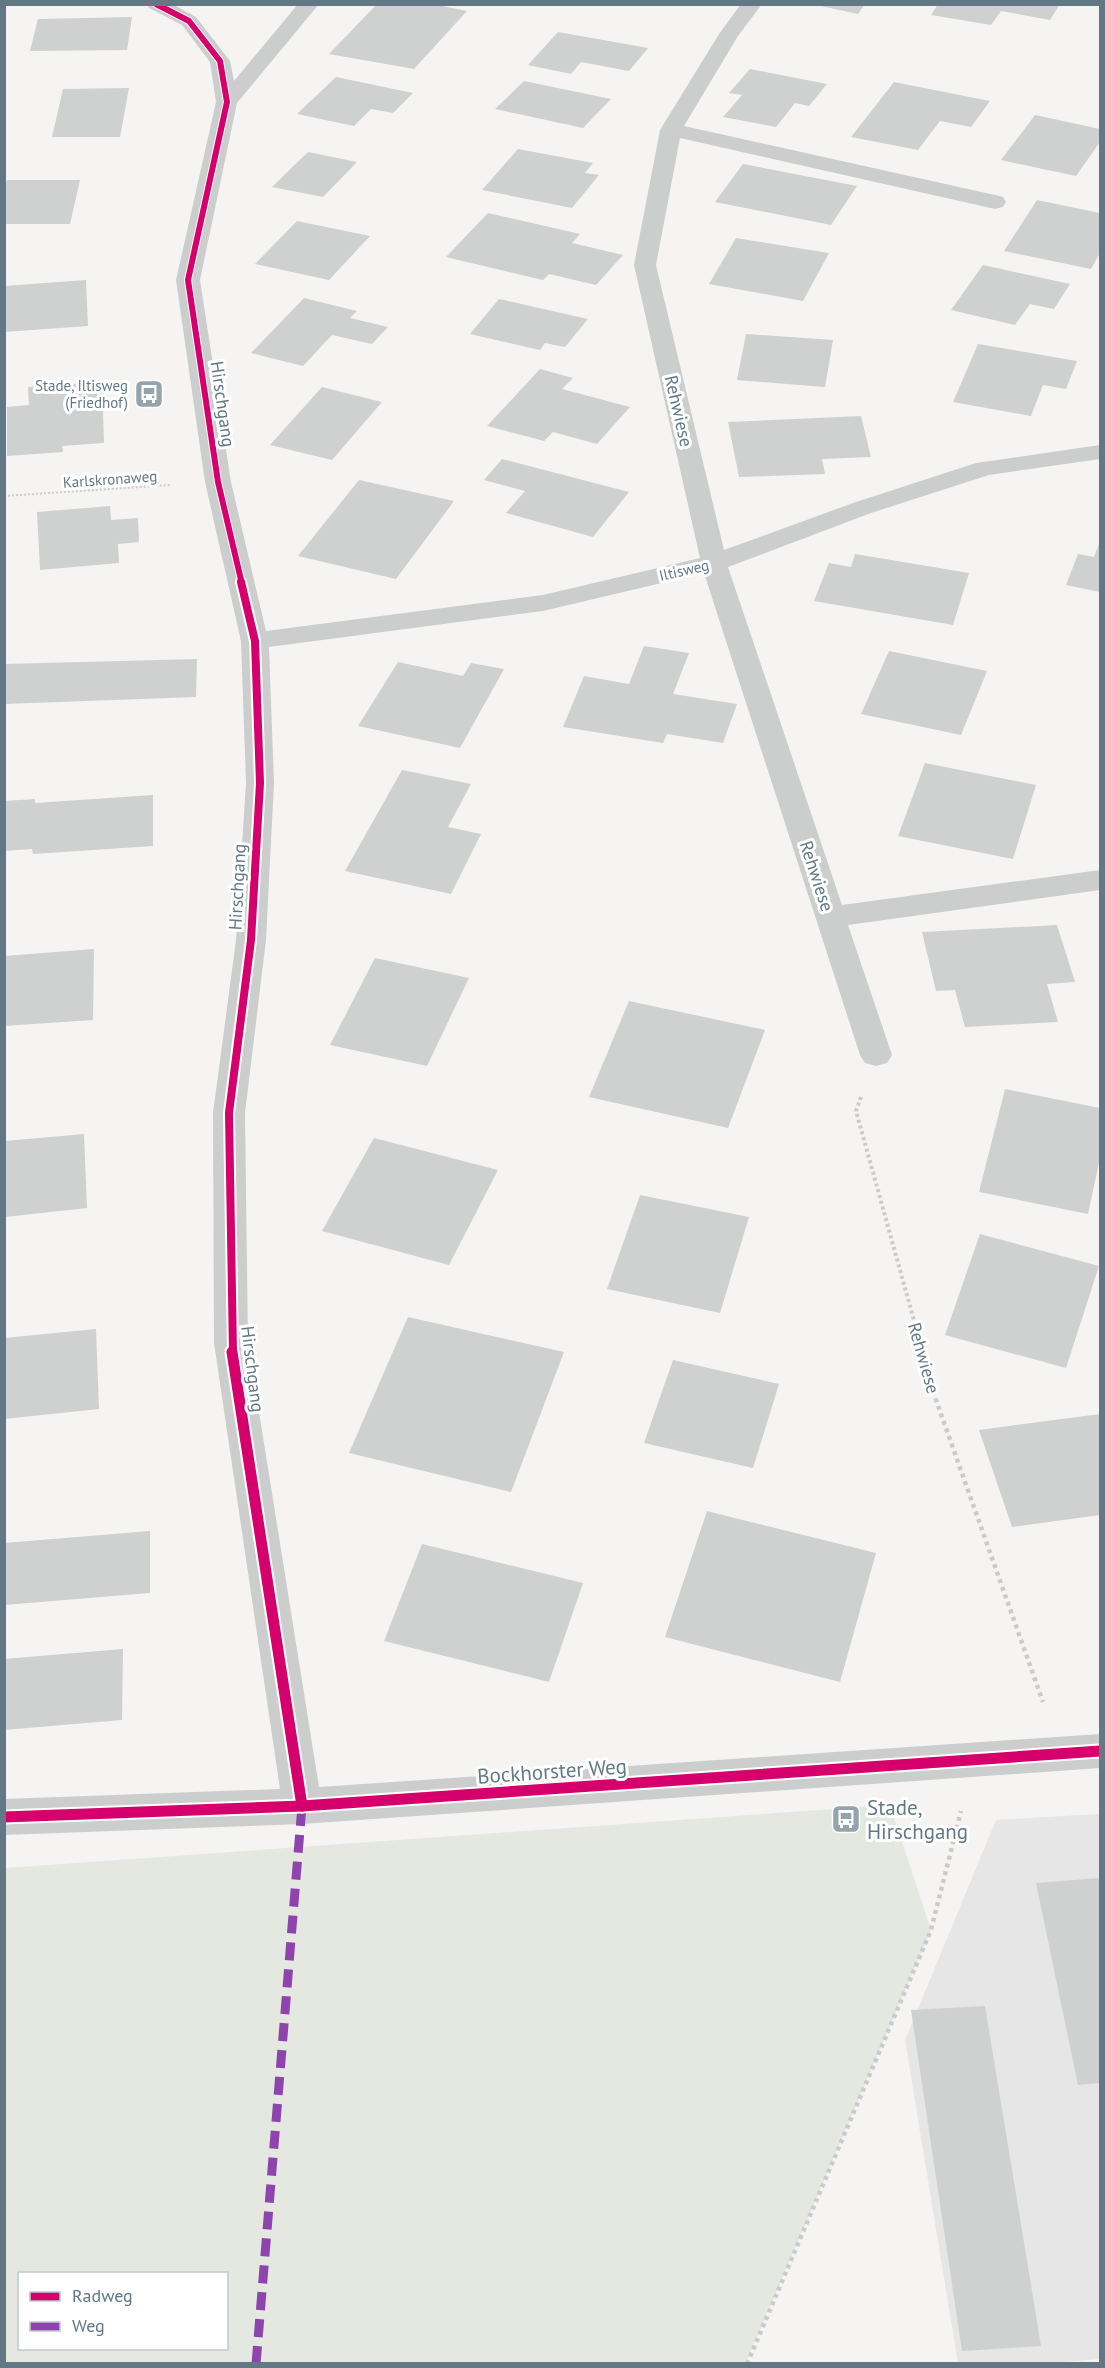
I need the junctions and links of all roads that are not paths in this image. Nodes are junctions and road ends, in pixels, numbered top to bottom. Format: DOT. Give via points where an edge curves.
graph roads {
  1 [pos="156,4"];
  2 [pos="309,4"];
  3 [pos="752,4"];
  4 [pos="227,102"];
  5 [pos="671,130"];
  6 [pos="995,202"];
  7 [pos="1101,452"];
  8 [pos="714,563"];
  9 [pos="255,641"];
  10 [pos="1101,880"];
  11 [pos="830,917"];
  12 [pos="876,1055"];
  13 [pos="1101,1751"];
  14 [pos="302,1806"];
  15 [pos="4,1817"];
  1 -- 4 [label="street, Hirschgang" via="189,21 220,61"];
  2 -- 4 [label="street, Hirschgang"];
  3 -- 5 [label="street, Rehwiese" via="729,34"];
  4 -- 9 [label="street, Hirschgang" via="188,280 218,482"];
  5 -- 6 [label="street"];
  5 -- 8 [label="street, Rehwiese" via="645,265"];
  7 -- 8 [label="street, Iltisweg" via="985,468"];
  8 -- 9 [label="street, Iltisweg" via="543,603"];
  8 -- 11 [label="street, Rehwiese"];
  9 -- 14 [label="street, Hirschgang" via="260,783 251,940 229,1113 231,1343"];
  10 -- 11 [label="street"];
  11 -- 12 [label="street, Rehwiese"];
  13 -- 14 [label="street, Bockhorster Weg"];
  14 -- 15 [label="street, Bockhorster Weg"];
}
